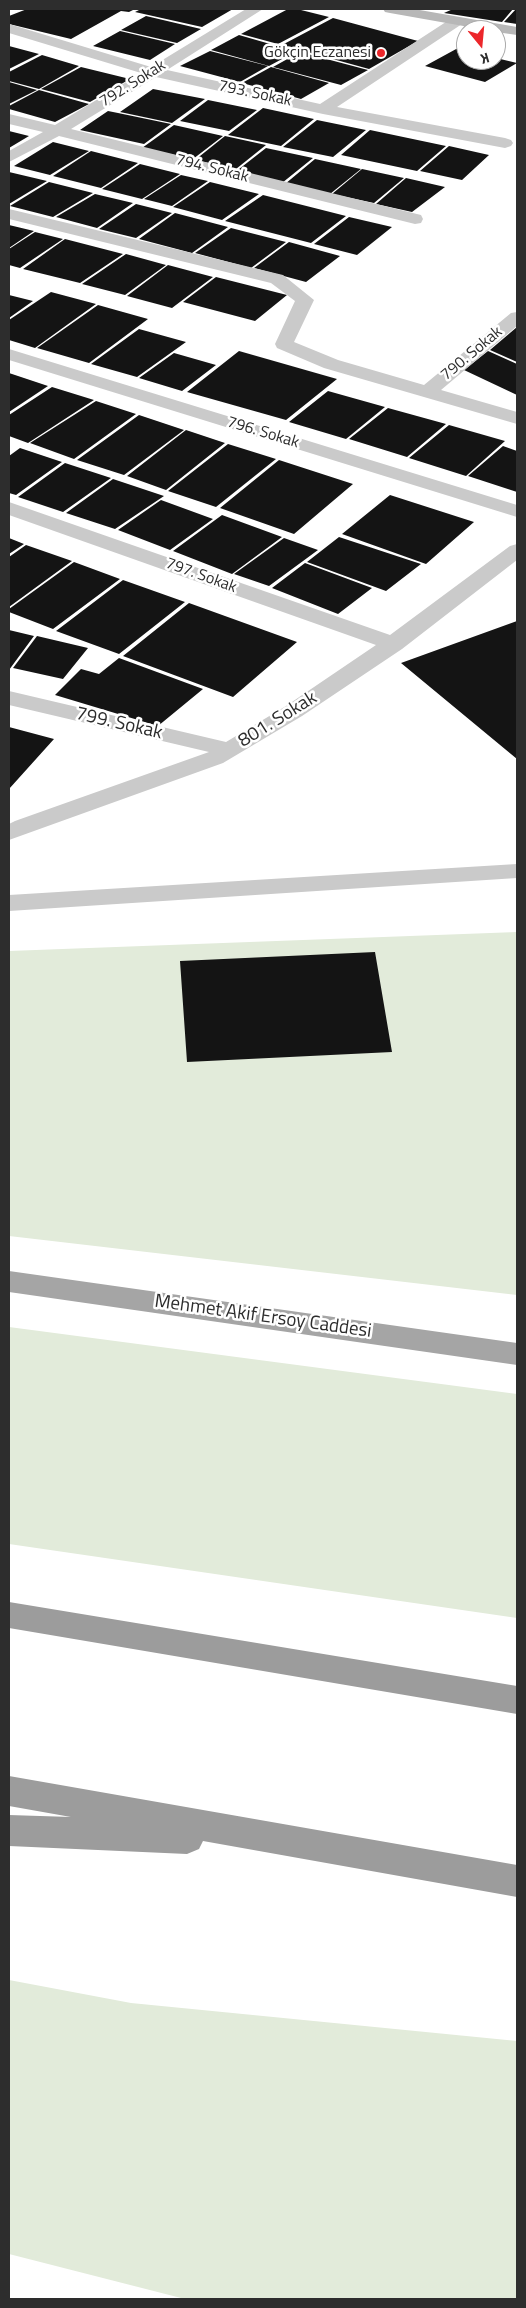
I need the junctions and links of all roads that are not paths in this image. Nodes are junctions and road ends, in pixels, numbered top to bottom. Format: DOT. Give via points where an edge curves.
graph roads {
  1 [pos="256,9"];
  2 [pos="400,9"];
  3 [pos="456,21"];
  4 [pos="456,22"];
  5 [pos="9,28"];
  6 [pos="153,72"];
  7 [pos="323,108"];
  8 [pos="9,118"];
  9 [pos="57,130"];
  10 [pos="506,143"];
  11 [pos="9,157"];
  12 [pos="9,214"];
  13 [pos="415,219"];
  14 [pos="517,317"];
  15 [pos="9,354"];
  16 [pos="427,392"];
  17 [pos="513,414"];
  18 [pos="9,508"];
  19 [pos="517,511"];
  20 [pos="517,550"];
  21 [pos="394,644"];
  22 [pos="9,698"];
  23 [pos="230,750"];
  24 [pos="9,833"];
  25 [pos="517,871"];
  26 [pos="9,903"];
  27 [pos="9,1281"];
  28 [pos="517,1354"];
  29 [pos="9,1615"];
  30 [pos="517,1700"];
  31 [pos="9,1791"];
  32 [pos="9,1830"];
  33 [pos="323,1847"];
  34 [pos="517,1881"];
  1 -- 6 [label="street, 792. Sokak"];
  2 -- 3 [label="main road"];
  4 -- 7 [label="street"];
  5 -- 6 [label="street, 793. Sokak"];
  6 -- 7 [label="street, 793. Sokak"];
  6 -- 9 [label="street, 792. Sokak"];
  7 -- 10 [label="street, 793. Sokak"];
  8 -- 9 [label="street, 794. Sokak"];
  9 -- 11 [label="street, 792. Sokak"];
  9 -- 13 [label="street, 794. Sokak"];
  12 -- 16 [label="street" via="277,279 305,300 284,344 330,364"];
  14 -- 16 [label="street, 790. Sokak"];
  15 -- 19 [label="street, 796. Sokak"];
  16 -- 17 [label="street"];
  18 -- 21 [label="street, 797. Sokak"];
  20 -- 21 [label="street, 801. Sokak"];
  21 -- 23 [label="street, 801. Sokak" via="294,712"];
  22 -- 23 [label="street, 799. Sokak"];
  23 -- 24 [label="street, 801. Sokak"];
  25 -- 26 [label="street"];
  27 -- 28 [label="main road, Mehmet Akif Ersoy Caddesi"];
  29 -- 30 [label="highway"];
  31 -- 33 [label="highway"];
  32 -- 33 [label="highway" via="115,1833"];
  33 -- 34 [label="highway"];
}
